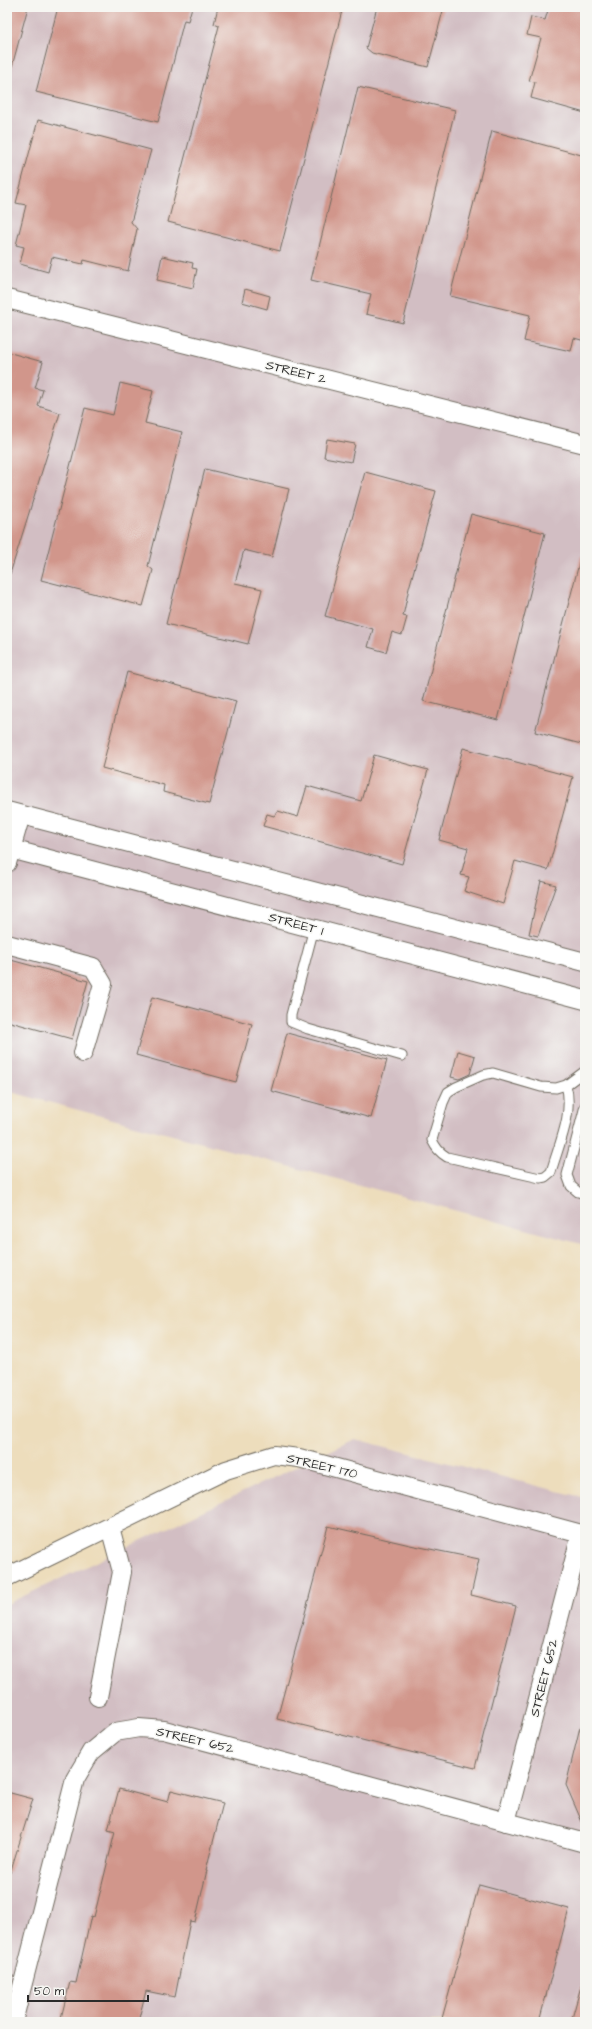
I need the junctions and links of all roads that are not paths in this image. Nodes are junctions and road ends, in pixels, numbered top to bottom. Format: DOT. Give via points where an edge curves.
graph roads {
  1 [pos="7,299"];
  2 [pos="585,444"];
  3 [pos="14,813"];
  4 [pos="9,854"];
  5 [pos="314,928"];
  6 [pos="7,944"];
  7 [pos="585,962"];
  8 [pos="585,1000"];
  9 [pos="83,1053"];
  10 [pos="402,1056"];
  11 [pos="585,1071"];
  12 [pos="566,1085"];
  13 [pos="585,1106"];
  14 [pos="585,1194"];
  15 [pos="110,1527"];
  16 [pos="583,1535"];
  17 [pos="7,1577"];
  18 [pos="98,1697"];
  19 [pos="506,1822"];
  20 [pos="585,1843"];
  21 [pos="13,2022"];
  1 -- 2 [label="street, STREET 2"];
  3 -- 4 [label="street"];
  3 -- 7 [label="street"];
  4 -- 5 [label="street, STREET 1"];
  5 -- 8 [label="street, STREET 1"];
  5 -- 10 [label="lane" via="291,1022"];
  6 -- 9 [label="street" via="93,967 103,984"];
  11 -- 12 [label="lane"];
  12 -- 12 [label="lane" via="556,1088 541,1087 493,1073 456,1087 448,1092 443,1102 432,1140 434,1145 447,1157 545,1177 551,1172 568,1115"];
  13 -- 14 [label="lane" via="567,1175 571,1186"];
  15 -- 16 [label="street, STREET 170" via="226,1470 274,1456 299,1458"];
  15 -- 17 [label="street, STREET 170"];
  15 -- 18 [label="street" via="122,1572"];
  16 -- 19 [label="street, STREET 652"];
  19 -- 20 [label="street, STREET 652"];
  19 -- 21 [label="street, STREET 652" via="164,1730 138,1728 114,1732 91,1752 75,1779"];
}
